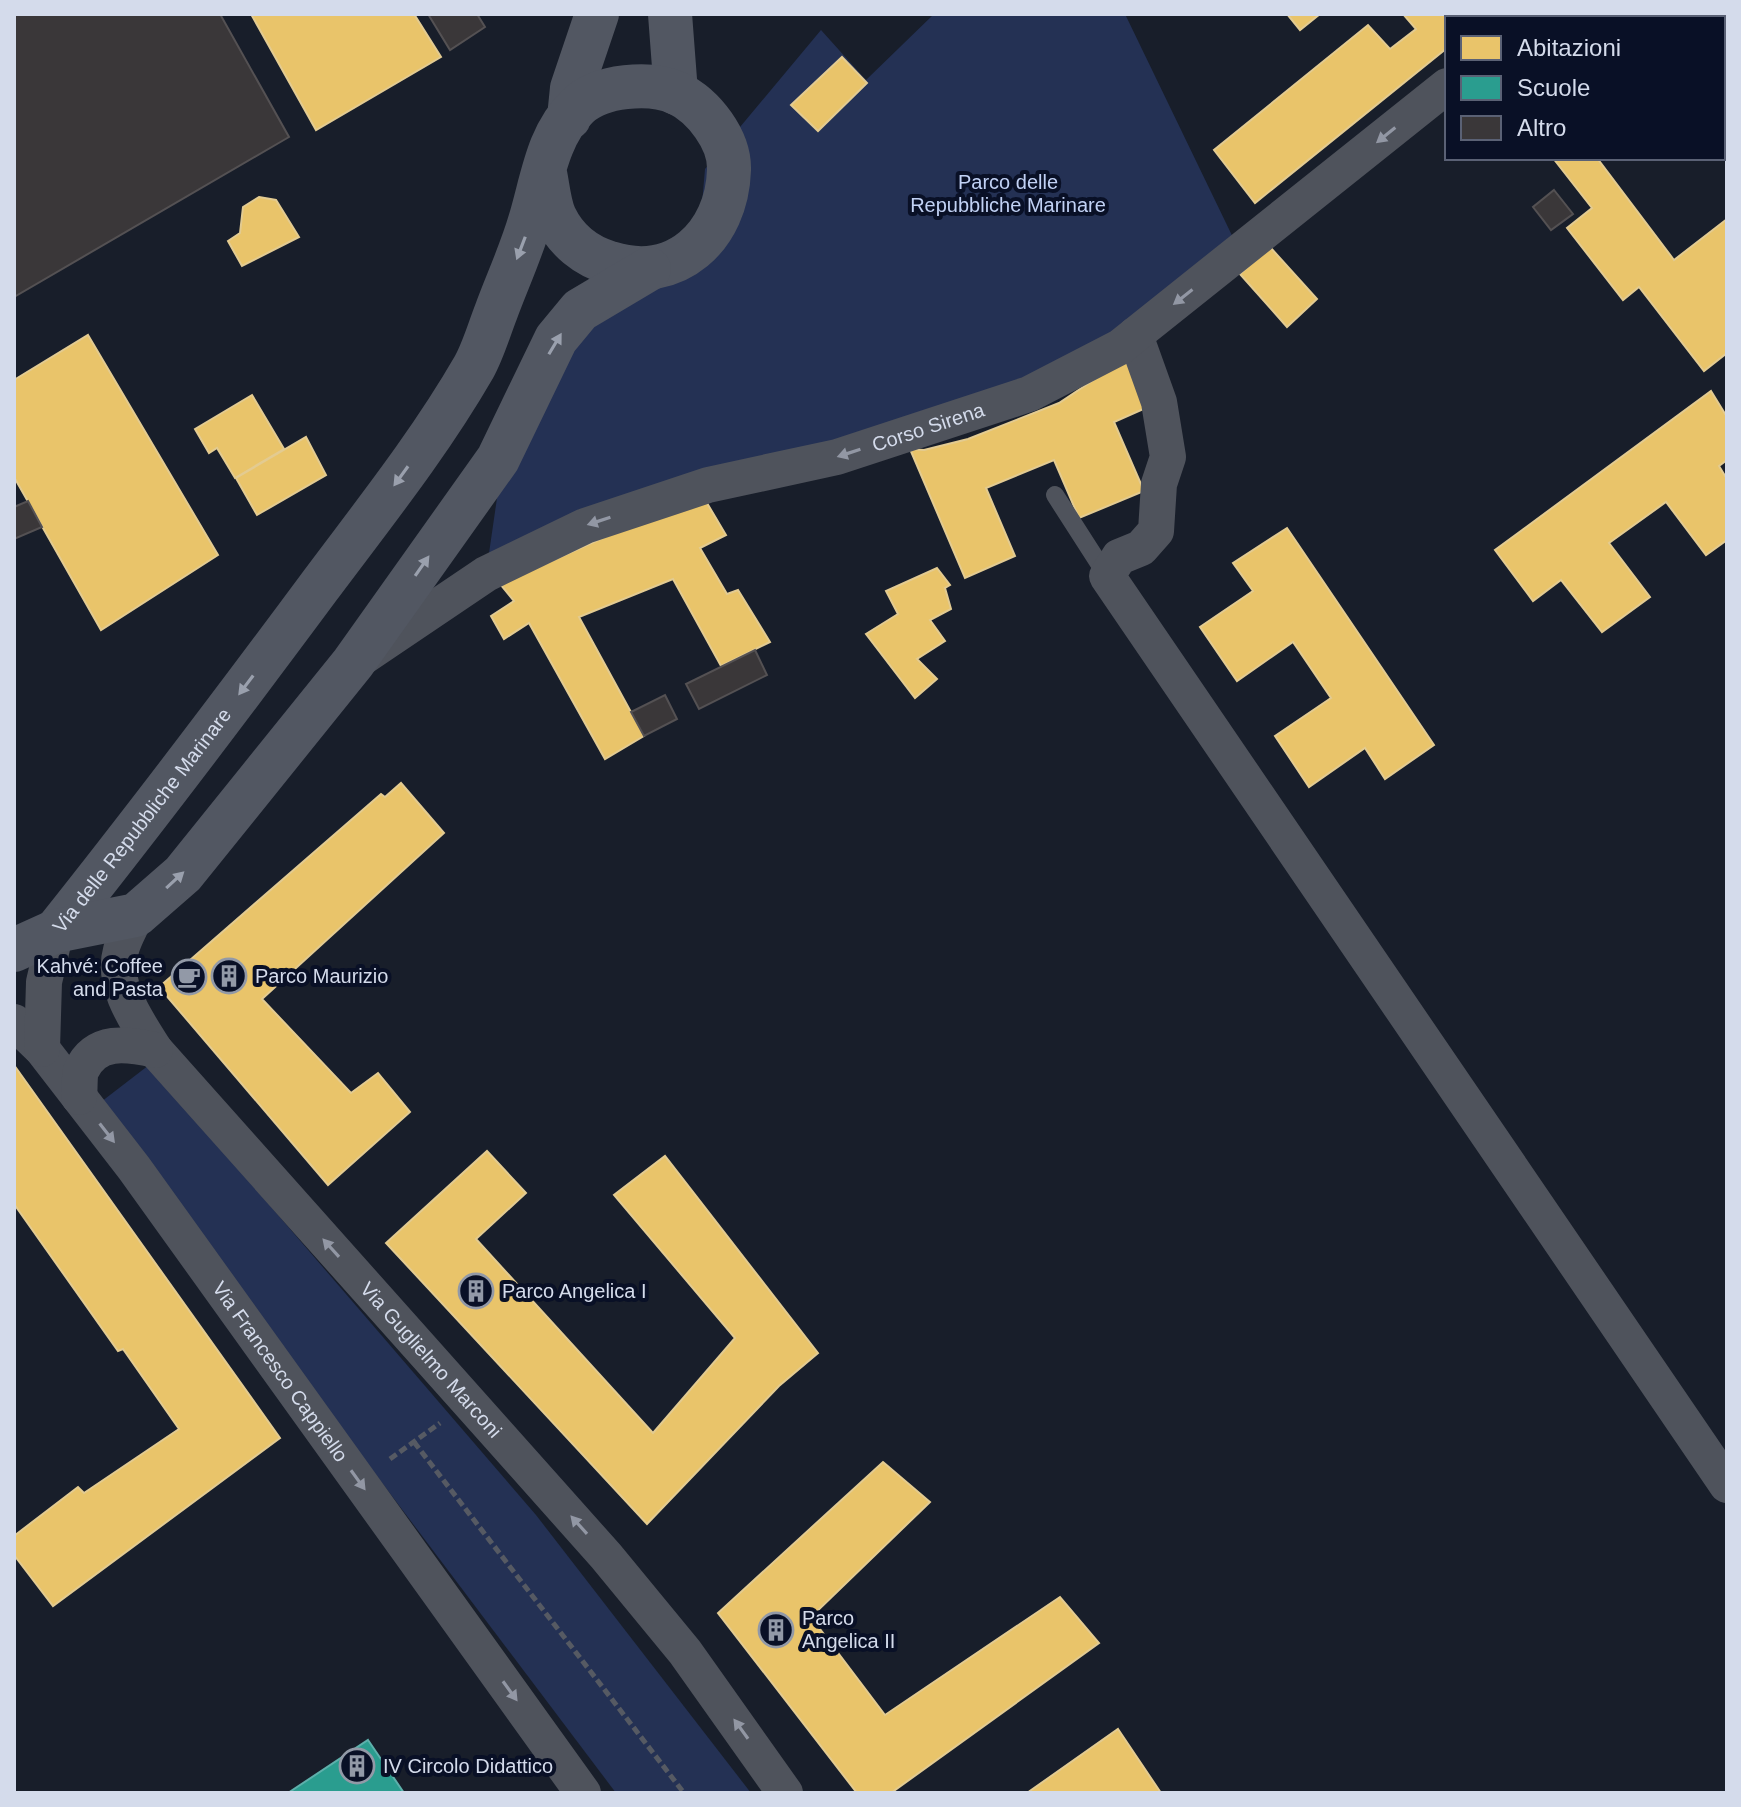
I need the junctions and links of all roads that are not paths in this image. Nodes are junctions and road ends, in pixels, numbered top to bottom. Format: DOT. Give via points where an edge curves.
graph roads {
  1 [pos="597,14"];
  2 [pos="670,14"];
  3 [pos="1445,88"];
  4 [pos="676,93"];
  5 [pos="569,118"];
  6 [pos="545,173"];
  7 [pos="649,269"];
  8 [pos="1135,335"];
  9 [pos="1055,495"];
  10 [pos="1107,576"];
  11 [pos="353,663"];
  12 [pos="136,915"];
  13 [pos="56,931"];
  14 [pos="14,950"];
  15 [pos="14,1022"];
  16 [pos="42,1049"];
  17 [pos="155,1050"];
  18 [pos="79,1097"];
  19 [pos="1727,1485"];
  20 [pos="583,1793"];
  21 [pos="785,1793"];
  1 -- 5 [label="main road" via="572,88"];
  2 -- 4 [label="main road"];
  3 -- 8 [label="street, Corso Sirena, one-way"];
  4 -- 5 [label="main road" via="629,85 598,93"];
  4 -- 7 [label="main road" via="707,116 720,134 729,167 723,211 701,244 678,260"];
  5 -- 6 [label="main road" via="555,135"];
  6 -- 7 [label="main road" via="553,215 569,239 593,258"];
  6 -- 13 [label="main road, Via delle Repubbliche Marinare, one-way" via="475,365 407,468"];
  11 -- 7 [label="main road, Via delle Repubbliche Marinare, one-way" via="498,459 556,339 580,310"];
  8 -- 10 [label="street" via="1159,402 1168,457 1159,484 1156,531 1141,548 1119,557"];
  8 -- 11 [label="street, Corso Sirena, one-way" via="1029,394 837,457 708,485 585,526 486,574"];
  9 -- 10 [label="lane"];
  10 -- 19 [label="street"];
  12 -- 11 [label="main road, Via delle Repubbliche Marinare, one-way" via="183,874"];
  12 -- 13 [label="main road, Via delle Repubbliche Marinare"];
  12 -- 17 [label="street, Via Guglielmo Marconi" via="120,953 120,980 130,1010"];
  13 -- 14 [label="main road"];
  13 -- 16 [label="street" via="44,982"];
  15 -- 16 [label="street, Via Francesco Cappiello"];
  16 -- 18 [label="street, Via Francesco Cappiello"];
  17 -- 18 [label="street" via="122,1043 98,1051 81,1071"];
  21 -- 17 [label="street, Via Guglielmo Marconi, one-way" via="685,1652 606,1556"];
  18 -- 20 [label="street, Via Francesco Cappiello, one-way"];
}
